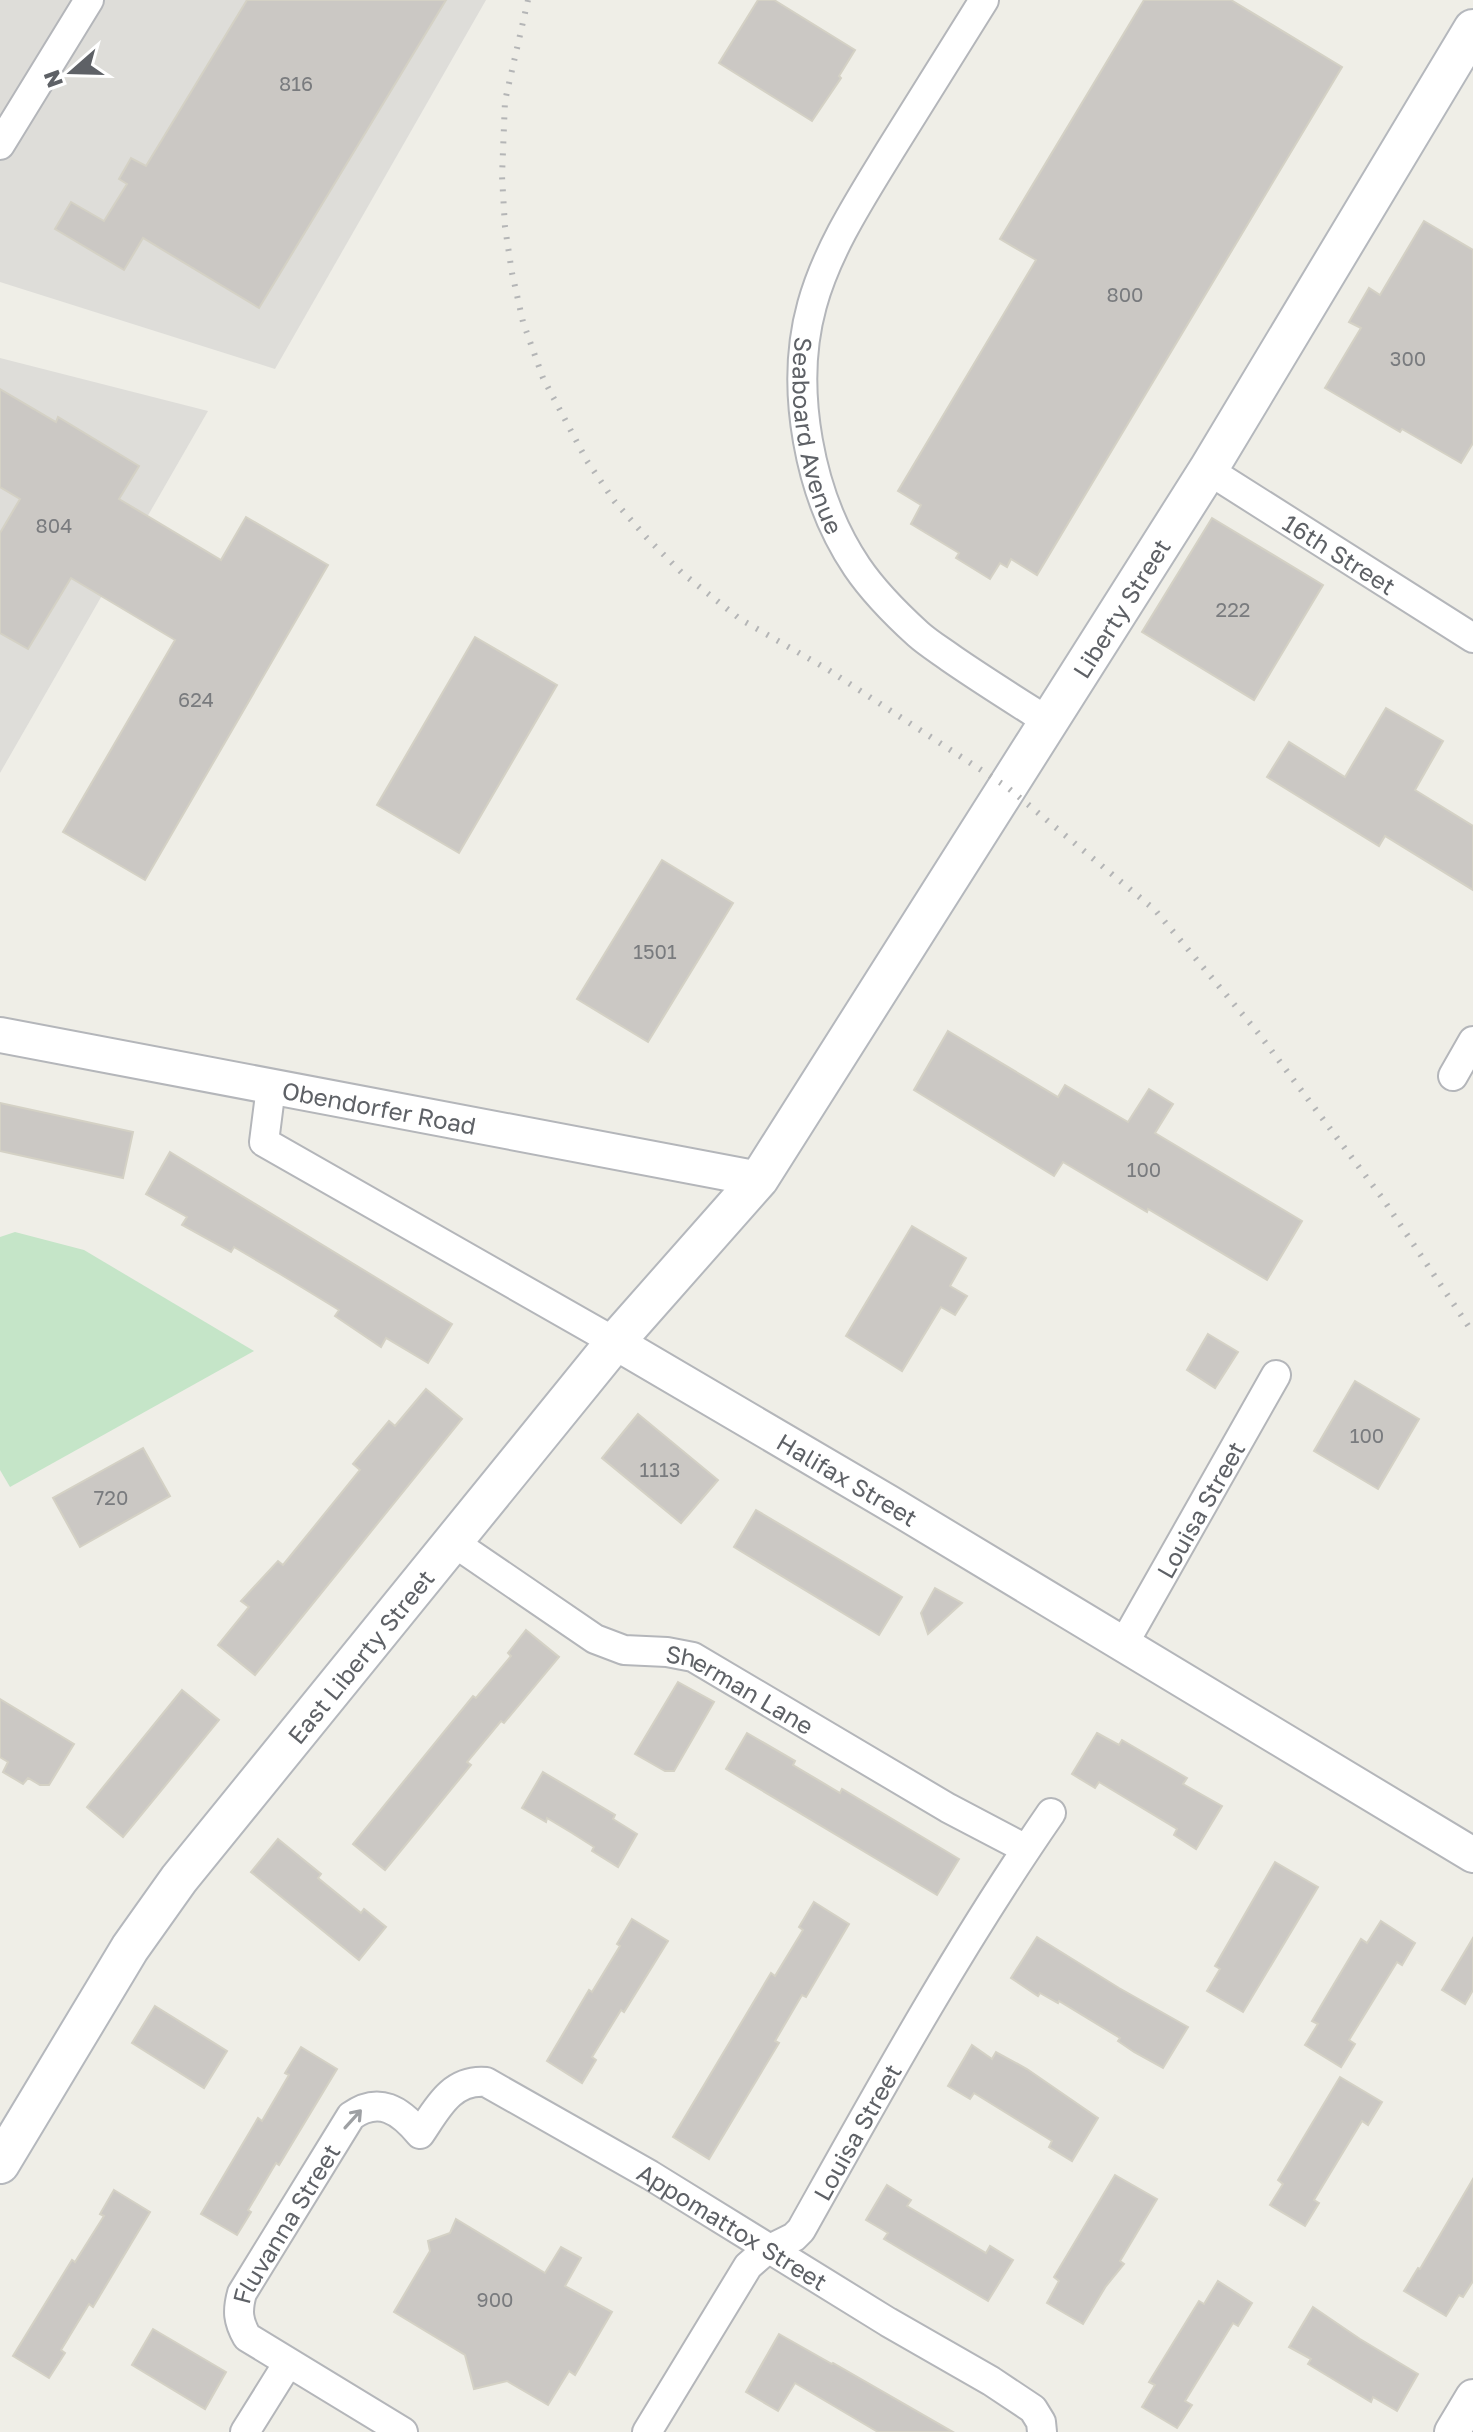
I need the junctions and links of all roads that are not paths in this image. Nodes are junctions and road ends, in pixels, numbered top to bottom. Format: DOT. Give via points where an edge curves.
graph roads {
  1 [pos="89,0"];
  2 [pos="984,0"];
  3 [pos="1473,29"];
  4 [pos="0,145"];
  5 [pos="1208,470"];
  6 [pos="1473,638"];
  7 [pos="1049,722"];
  8 [pos="0,1035"];
  9 [pos="1473,1041"];
  10 [pos="1453,1076"];
  11 [pos="271,1087"];
  12 [pos="759,1179"];
  13 [pos="615,1342"];
  14 [pos="1276,1375"];
  15 [pos="453,1542"];
  16 [pos="1123,1645"];
  17 [pos="1051,1813"];
  18 [pos="1026,1849"];
  19 [pos="1473,1855"];
  20 [pos="420,2134"];
  21 [pos="0,2164"];
  22 [pos="772,2249"];
  23 [pos="288,2363"];
  24 [pos="1473,2397"];
  25 [pos="245,2432"];
  26 [pos="403,2432"];
  27 [pos="647,2432"];
  28 [pos="1042,2432"];
  29 [pos="1452,2432"];
  1 -- 4 [label="street"];
  2 -- 7 [label="street, Seaboard Avenue" via="831,254 811,306 802,392 818,482 856,566 920,636"];
  3 -- 5 [label="main road, Liberty Street"];
  5 -- 6 [label="street, 16th Street"];
  5 -- 7 [label="main road, Liberty Street"];
  7 -- 12 [label="main road, Liberty Street"];
  8 -- 11 [label="street, Obendorfer Road"];
  9 -- 10 [label="street"];
  11 -- 12 [label="street, Obendorfer Road"];
  11 -- 13 [label="street, Halifax Street" via="264,1142"];
  12 -- 13 [label="main road, East Liberty Street"];
  13 -- 15 [label="main road, East Liberty Street"];
  13 -- 16 [label="street, Halifax Street"];
  14 -- 16 [label="street, Louisa Street"];
  15 -- 18 [label="street, Sherman Lane" via="595,1639 624,1650 693,1657"];
  15 -- 21 [label="main road, East Liberty Street" via="179,1879 130,1948"];
  16 -- 19 [label="street, Halifax Street"];
  17 -- 18 [label="street, Louisa Street"];
  18 -- 22 [label="street, Louisa Street" via="801,2230"];
  20 -- 22 [label="street, Appomattox Street" via="447,2095 461,2085 486,2082"];
  23 -- 20 [label="street, Fluvanna Street, one-way" via="247,2337 239,2323 242,2293 351,2116 364,2107 388,2107"];
  22 -- 27 [label="street, Louisa Street" via="748,2266"];
  22 -- 28 [label="street, Appomattox Street" via="1033,2409"];
  23 -- 25 [label="street"];
  23 -- 26 [label="street"];
  24 -- 29 [label="street"];
}
